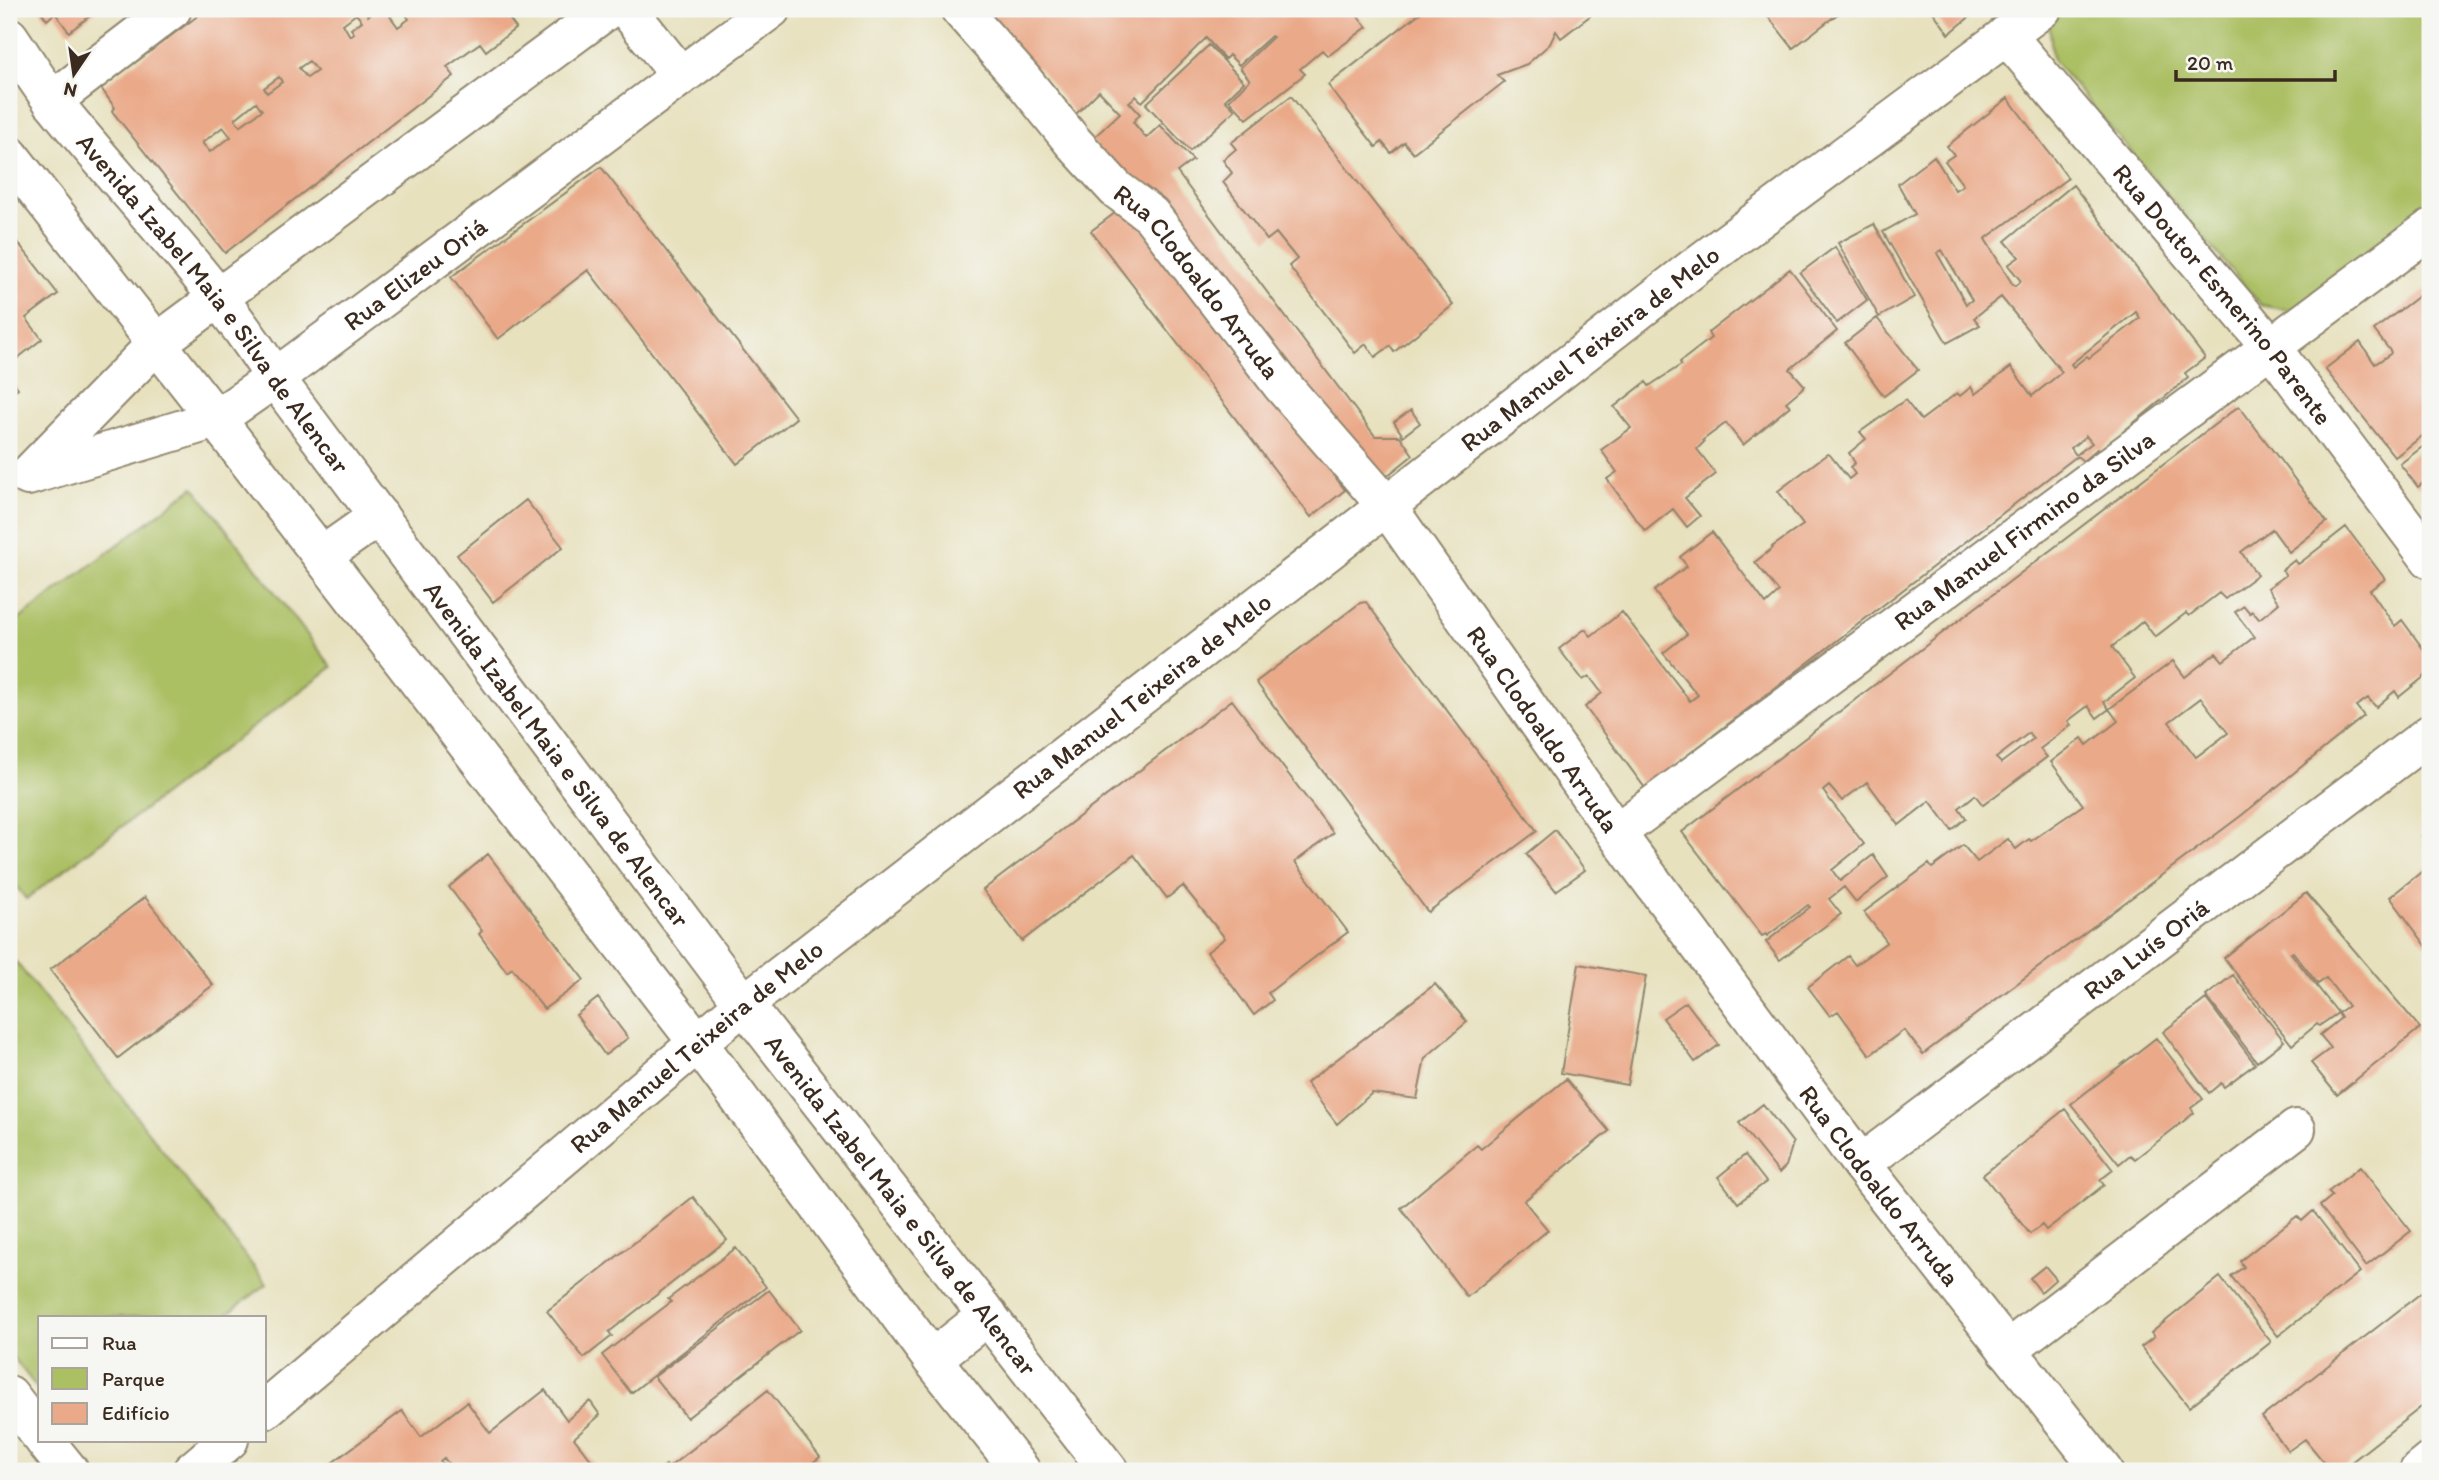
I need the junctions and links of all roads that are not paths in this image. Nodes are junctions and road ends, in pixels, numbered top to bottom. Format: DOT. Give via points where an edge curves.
graph roads {
  1 [pos="172,9"];
  2 [pos="608,9"];
  3 [pos="627,9"];
  4 [pos="771,9"];
  5 [pos="960,9"];
  6 [pos="2042,9"];
  7 [pos="2006,35"];
  8 [pos="9,37"];
  9 [pos="680,75"];
  10 [pos="52,101"];
  11 [pos="9,155"];
  12 [pos="2430,229"];
  13 [pos="220,298"];
  14 [pos="157,343"];
  15 [pos="2270,346"];
  16 [pos="275,378"];
  17 [pos="216,419"];
  18 [pos="19,484"];
  19 [pos="1386,505"];
  20 [pos="379,516"];
  21 [pos="322,556"];
  22 [pos="2430,559"];
  23 [pos="2430,734"];
  24 [pos="1616,833"];
  25 [pos="744,1004"];
  26 [pos="698,1043"];
  27 [pos="2296,1129"];
  28 [pos="1861,1164"];
  29 [pos="988,1315"];
  30 [pos="2007,1350"];
  31 [pos="932,1359"];
  32 [pos="9,1395"];
  33 [pos="266,1408"];
  34 [pos="38,1432"];
  35 [pos="46,1442"];
  36 [pos="227,1442"];
  37 [pos="2430,1462"];
  38 [pos="69,1471"];
  39 [pos="192,1471"];
  40 [pos="1021,1471"];
  41 [pos="1108,1471"];
  42 [pos="2103,1471"];
  43 [pos="2418,1471"];
  1 -- 10 [label="street"];
  2 -- 13 [label="street, Rua Elizeu Oriá"];
  3 -- 9 [label="street"];
  4 -- 9 [label="street, Rua Elizeu Oriá"];
  5 -- 19 [label="street, Rua Clodoaldo Arruda" via="1073,142 1116,188 1151,215 1281,384"];
  6 -- 7 [label="street, Rua Manuel Teixeira de Melo"];
  7 -- 15 [label="street, Rua Doutor Esmerino Parente"];
  7 -- 19 [label="street, Rua Manuel Teixeira de Melo"];
  8 -- 10 [label="street, Avenida Izabel Maia e Silva de Alencar"];
  9 -- 16 [label="street, Rua Elizeu Oriá"];
  10 -- 13 [label="street, Avenida Izabel Maia e Silva de Alencar"];
  11 -- 14 [label="street"];
  12 -- 15 [label="street, Rua Manuel Firmino da Silva"];
  13 -- 14 [label="street, Rua Elizeu Oriá"];
  13 -- 16 [label="street, Avenida Izabel Maia e Silva de Alencar"];
  14 -- 17 [label="street"];
  14 -- 18 [label="street, Rua Elizeu Oriá"];
  15 -- 22 [label="street, Rua Doutor Esmerino Parente"];
  15 -- 24 [label="street, Rua Manuel Firmino da Silva"];
  16 -- 17 [label="street, Rua Elizeu Oriá"];
  16 -- 20 [label="street, Avenida Izabel Maia e Silva de Alencar"];
  17 -- 18 [label="street, Rua Elizeu Oriá"];
  17 -- 21 [label="street"];
  19 -- 24 [label="street, Rua Clodoaldo Arruda"];
  19 -- 25 [label="street, Rua Manuel Teixeira de Melo"];
  20 -- 21 [label="street"];
  20 -- 25 [label="street, Avenida Izabel Maia e Silva de Alencar"];
  21 -- 26 [label="street"];
  23 -- 28 [label="street, Rua Luís Oriá"];
  24 -- 28 [label="street, Rua Clodoaldo Arruda"];
  25 -- 26 [label="street, Rua Manuel Teixeira de Melo"];
  25 -- 29 [label="street, Avenida Izabel Maia e Silva de Alencar"];
  26 -- 31 [label="street"];
  26 -- 33 [label="street, Rua Manuel Teixeira de Melo"];
  27 -- 30 [label="street"];
  28 -- 30 [label="street, Rua Clodoaldo Arruda"];
  29 -- 31 [label="street"];
  29 -- 41 [label="street, Avenida Izabel Maia e Silva de Alencar"];
  30 -- 42 [label="street, Rua Clodoaldo Arruda"];
  31 -- 40 [label="street"];
  32 -- 34 [label="street"];
  35 -- 38 [label="street"];
  36 -- 39 [label="street"];
  37 -- 43 [label="street"];
}
